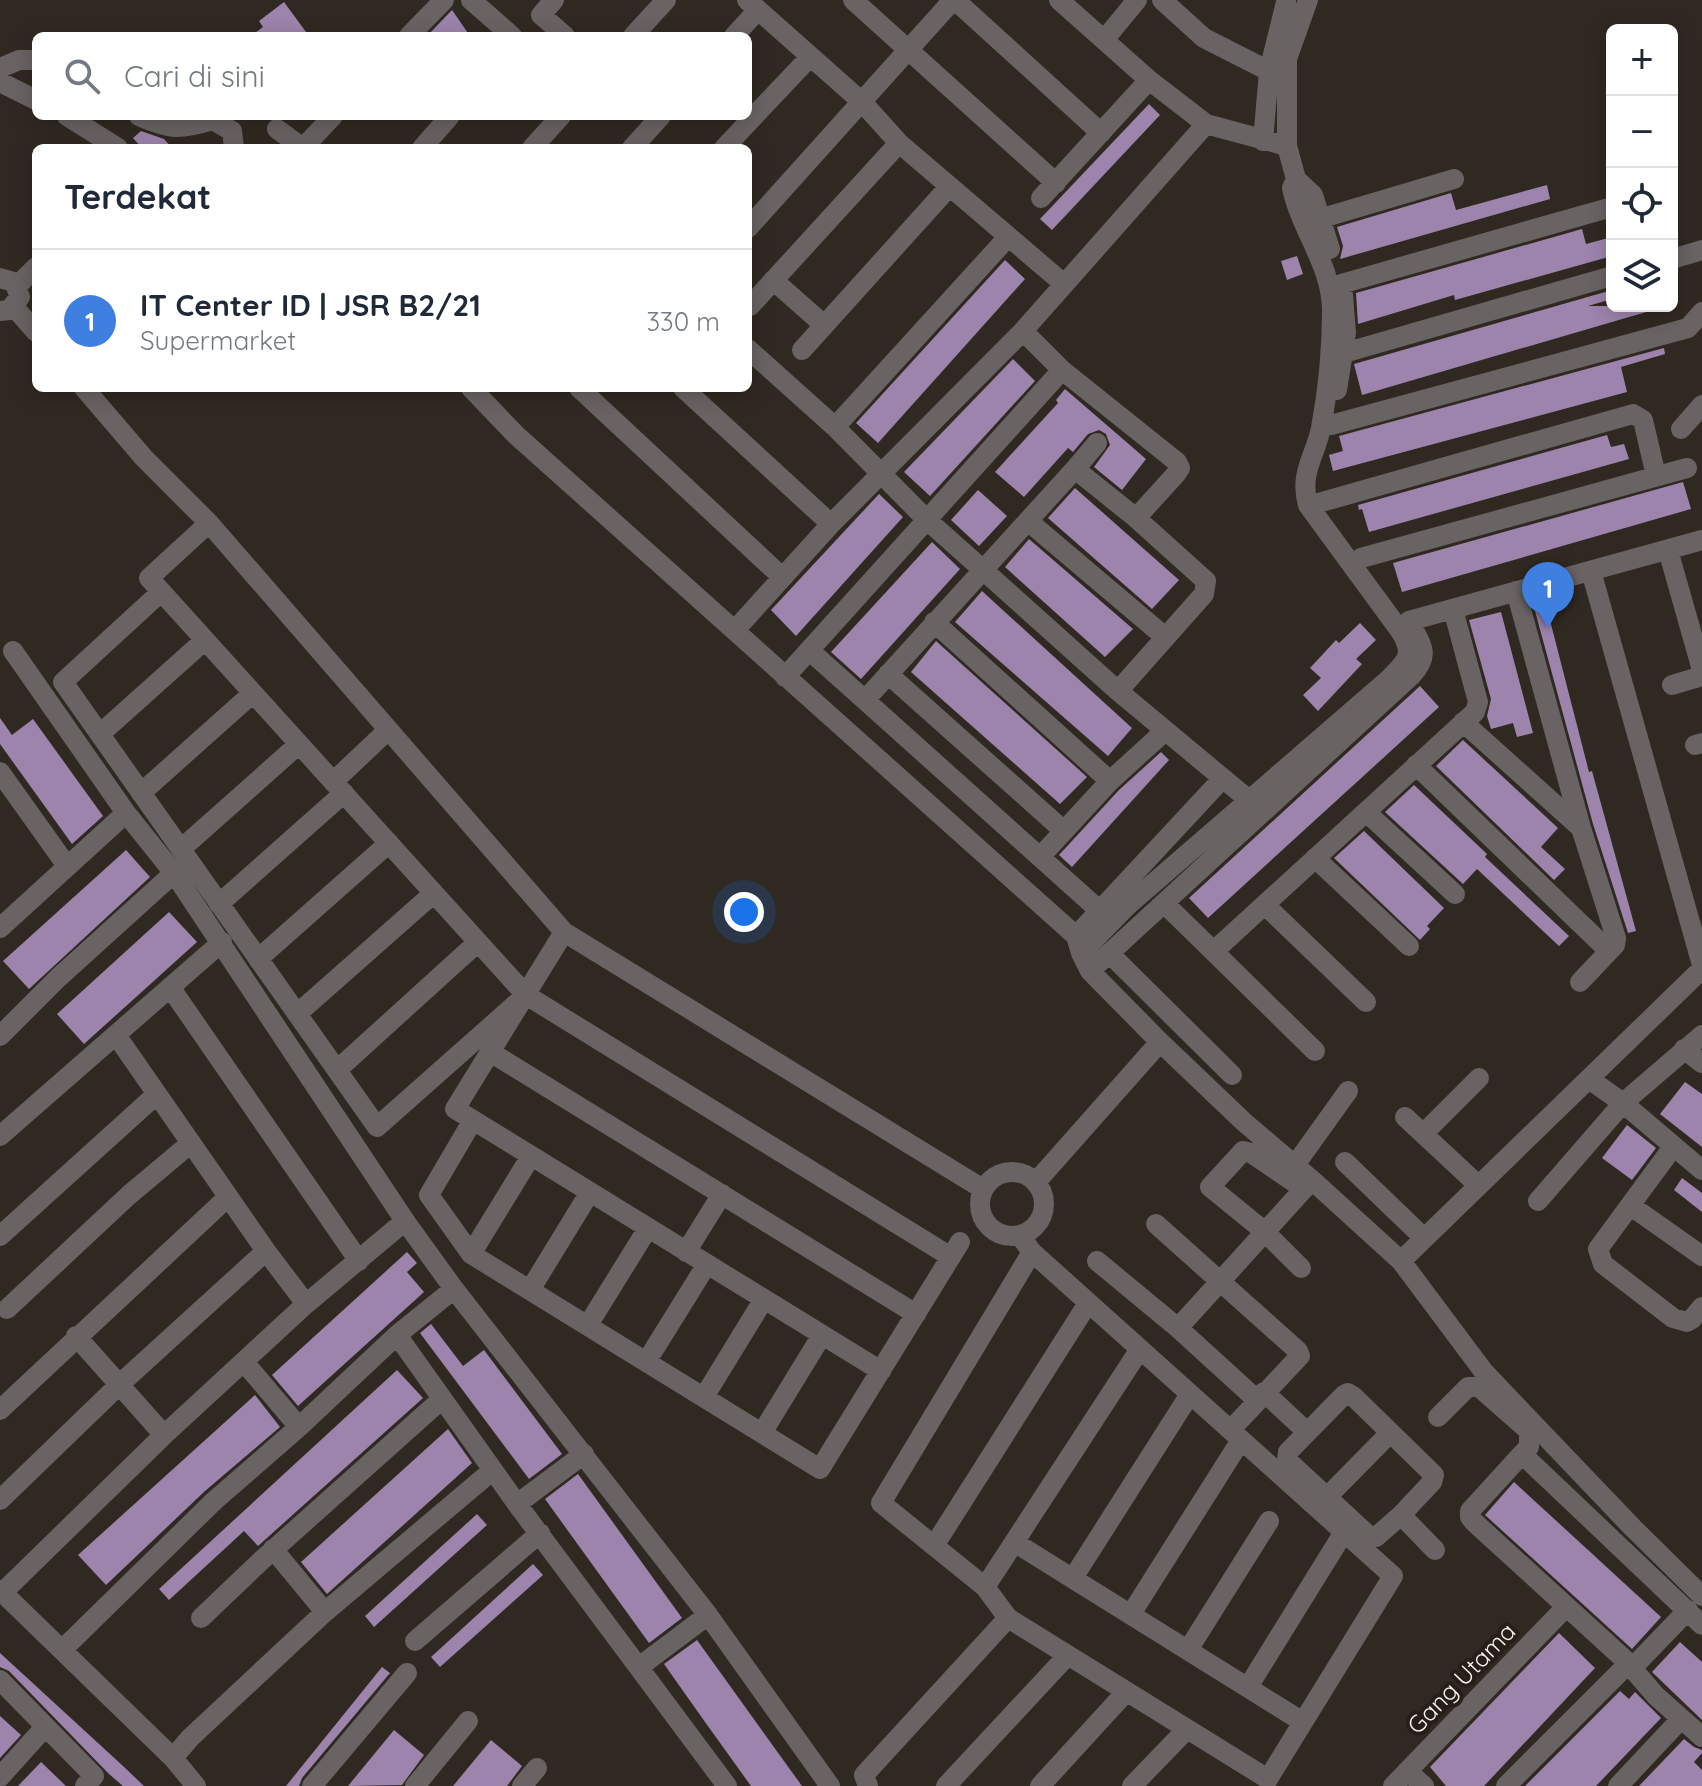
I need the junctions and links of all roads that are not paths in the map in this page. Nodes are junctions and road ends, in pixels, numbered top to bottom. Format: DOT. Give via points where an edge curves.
graph roads {
  1 [pos="444,0"];
  2 [pos="471,0"];
  3 [pos="666,0"];
  4 [pos="853,0"];
  5 [pos="954,0"];
  6 [pos="1059,0"];
  7 [pos="1137,0"];
  8 [pos="1162,0"];
  9 [pos="1296,1"];
  10 [pos="752,5"];
  11 [pos="548,7"];
  12 [pos="413,32"];
  13 [pos="507,32"];
  14 [pos="526,32"];
  15 [pos="563,32"];
  16 [pos="637,32"];
  17 [pos="736,32"];
  18 [pos="1104,40"];
  19 [pos="908,50"];
  20 [pos="810,57"];
  21 [pos="32,60"];
  22 [pos="0,68"];
  23 [pos="1269,71"];
  24 [pos="1149,80"];
  25 [pos="0,82"];
  26 [pos="32,98"];
  27 [pos="862,102"];
  28 [pos="752,118"];
  29 [pos="73,120"];
  30 [pos="148,120"];
  31 [pos="213,120"];
  32 [pos="213,120"];
  33 [pos="329,120"];
  34 [pos="446,120"];
  35 [pos="557,120"];
  36 [pos="657,120"];
  37 [pos="750,120"];
  38 [pos="1206,124"];
  39 [pos="277,129"];
  40 [pos="1101,133"];
  41 [pos="1263,141"];
  42 [pos="899,143"];
  43 [pos="112,144"];
  44 [pos="234,144"];
  45 [pos="298,144"];
  46 [pos="307,144"];
  47 [pos="426,144"];
  48 [pos="536,144"];
  49 [pos="636,144"];
  50 [pos="728,144"];
  51 [pos="1287,146"];
  52 [pos="1296,179"];
  53 [pos="1454,179"];
  54 [pos="1056,183"];
  55 [pos="949,187"];
  56 [pos="1041,198"];
  57 [pos="1606,209"];
  58 [pos="1319,219"];
  59 [pos="752,224"];
  60 [pos="1008,237"];
  61 [pos="1702,250"];
  62 [pos="1678,257"];
  63 [pos="32,271"];
  64 [pos="1606,278"];
  65 [pos="773,280"];
  66 [pos="1064,284"];
  67 [pos="1341,284"];
  68 [pos="8,295"];
  69 [pos="752,304"];
  70 [pos="1702,312"];
  71 [pos="824,325"];
  72 [pos="32,327"];
  73 [pos="1023,331"];
  74 [pos="802,350"];
  75 [pos="752,353"];
  76 [pos="1344,353"];
  77 [pos="1062,370"];
  78 [pos="87,392"];
  79 [pos="475,392"];
  80 [pos="583,392"];
  81 [pos="687,392"];
  82 [pos="1702,405"];
  83 [pos="1331,425"];
  84 [pos="835,427"];
  85 [pos="1681,429"];
  86 [pos="1097,443"];
  87 [pos="1687,468"];
  88 [pos="1075,469"];
  89 [pos="882,474"];
  90 [pos="1656,476"];
  91 [pos="1318,503"];
  92 [pos="1136,518"];
  93 [pos="927,520"];
  94 [pos="1028,521"];
  95 [pos="209,523"];
  96 [pos="831,524"];
  97 [pos="1702,540"];
  98 [pos="1668,550"];
  99 [pos="1361,558"];
  100 [pos="982,569"];
  101 [pos="1591,571"];
  102 [pos="782,577"];
  103 [pos="1516,591"];
  104 [pos="161,592"];
  105 [pos="1453,609"];
  106 [pos="1409,621"];
  107 [pos="934,622"];
  108 [pos="735,630"];
  109 [pos="1165,637"];
  110 [pos="205,640"];
  111 [pos="809,650"];
  112 [pos="13,651"];
  113 [pos="1702,673"];
  114 [pos="888,674"];
  115 [pos="785,677"];
  116 [pos="1672,685"];
  117 [pos="1118,691"];
  118 [pos="253,693"];
  119 [pos="865,700"];
  120 [pos="1463,722"];
  121 [pos="388,730"];
  122 [pos="1165,731"];
  123 [pos="100,734"];
  124 [pos="299,744"];
  125 [pos="1416,765"];
  126 [pos="0,772"];
  127 [pos="1223,778"];
  128 [pos="1110,781"];
  129 [pos="339,788"];
  130 [pos="141,793"];
  131 [pos="1249,800"];
  132 [pos="1366,812"];
  133 [pos="126,813"];
  134 [pos="1581,828"];
  135 [pos="1064,831"];
  136 [pos="389,843"];
  137 [pos="181,849"];
  138 [pos="1040,857"];
  139 [pos="1315,858"];
  140 [pos="67,866"];
  141 [pos="174,873"];
  142 [pos="434,893"];
  143 [pos="1455,894"];
  144 [pos="1164,903"];
  145 [pos="219,904"];
  146 [pos="1265,905"];
  147 [pos="1099,910"];
  148 [pos="0,928"];
  149 [pos="564,932"];
  150 [pos="222,942"];
  151 [pos="478,942"];
  152 [pos="1409,946"];
  153 [pos="1214,951"];
  154 [pos="1609,951"];
  155 [pos="1109,953"];
  156 [pos="1082,954"];
  157 [pos="258,959"];
  158 [pos="1702,967"];
  159 [pos="1580,982"];
  160 [pos="170,987"];
  161 [pos="526,995"];
  162 [pos="1366,1002"];
  163 [pos="297,1014"];
  164 [pos="116,1035"];
  165 [pos="1702,1035"];
  166 [pos="0,1036"];
  167 [pos="1160,1042"];
  168 [pos="1684,1049"];
  169 [pos="1315,1051"];
  170 [pos="490,1052"];
  171 [pos="1702,1063"];
  172 [pos="337,1070"];
  173 [pos="1232,1075"];
  174 [pos="1479,1078"];
  175 [pos="1589,1079"];
  176 [pos="1348,1091"];
  177 [pos="157,1094"];
  178 [pos="1623,1103"];
  179 [pos="1405,1117"];
  180 [pos="473,1120"];
  181 [pos="1423,1134"];
  182 [pos="0,1136"];
  183 [pos="191,1143"];
  184 [pos="1673,1147"];
  185 [pos="531,1156"];
  186 [pos="1345,1162"];
  187 [pos="1295,1165"];
  188 [pos="1702,1170"];
  189 [pos="1036,1182"];
  190 [pos="1308,1184"];
  191 [pos="1478,1185"];
  192 [pos="983,1189"];
  193 [pos="590,1192"];
  194 [pos="722,1194"];
  195 [pos="228,1197"];
  196 [pos="1538,1201"];
  197 [pos="1631,1206"];
  198 [pos="405,1221"];
  199 [pos="1156,1224"];
  200 [pos="648,1228"];
  201 [pos="1264,1231"];
  202 [pos="0,1236"];
  203 [pos="1424,1238"];
  204 [pos="1026,1244"];
  205 [pos="266,1251"];
  206 [pos="686,1252"];
  207 [pos="471,1254"];
  208 [pos="1702,1256"];
  209 [pos="359,1261"];
  210 [pos="1097,1261"];
  211 [pos="1401,1261"];
  212 [pos="707,1264"];
  213 [pos="1301,1268"];
  214 [pos="1220,1281"];
  215 [pos="454,1289"];
  216 [pos="530,1290"];
  217 [pos="764,1299"];
  218 [pos="1088,1303"];
  219 [pos="306,1304"];
  220 [pos="1702,1307"];
  221 [pos="7,1309"];
  222 [pos="916,1314"];
  223 [pos="588,1325"];
  224 [pos="1178,1328"];
  225 [pos="397,1335"];
  226 [pos="822,1335"];
  227 [pos="76,1336"];
  228 [pos="1140,1349"];
  229 [pos="653,1351"];
  230 [pos="244,1362"];
  231 [pos="881,1371"];
  232 [pos="120,1384"];
  233 [pos="1190,1394"];
  234 [pos="1261,1396"];
  235 [pos="704,1397"];
  236 [pos="442,1399"];
  237 [pos="0,1410"];
  238 [pos="1438,1417"];
  239 [pos="299,1427"];
  240 [pos="1239,1432"];
  241 [pos="1307,1432"];
  242 [pos="762,1433"];
  243 [pos="1390,1433"];
  244 [pos="164,1435"];
  245 [pos="584,1454"];
  246 [pos="1522,1454"];
  247 [pos="493,1470"];
  248 [pos="1327,1497"];
  249 [pos="0,1500"];
  250 [pos="517,1504"];
  251 [pos="1401,1515"];
  252 [pos="1269,1521"];
  253 [pos="1344,1532"];
  254 [pos="540,1533"];
  255 [pos="1014,1542"];
  256 [pos="934,1546"];
  257 [pos="273,1549"];
  258 [pos="1435,1550"];
  259 [pos="1073,1578"];
  260 [pos="985,1587"];
  261 [pos="2,1591"];
  262 [pos="1566,1607"];
  263 [pos="1697,1610"];
  264 [pos="325,1612"];
  265 [pos="1131,1614"];
  266 [pos="708,1615"];
  267 [pos="201,1618"];
  268 [pos="1008,1618"];
  269 [pos="415,1641"];
  270 [pos="62,1650"];
  271 [pos="1188,1650"];
  272 [pos="1068,1655"];
  273 [pos="1628,1664"];
  274 [pos="639,1667"];
  275 [pos="407,1673"];
  276 [pos="0,1680"];
  277 [pos="1248,1687"];
  278 [pos="1126,1692"];
  279 [pos="1681,1719"];
  280 [pos="468,1721"];
  281 [pos="1303,1722"];
  282 [pos="45,1727"];
  283 [pos="1187,1729"];
  284 [pos="1702,1737"];
  285 [pos="173,1758"];
  286 [pos="537,1768"];
  287 [pos="1407,1771"];
  288 [pos="0,1777"];
  289 [pos="85,1786"];
  290 [pos="196,1786"];
  291 [pos="312,1786"];
  292 [pos="415,1786"];
  293 [pos="522,1786"];
  294 [pos="727,1786"];
  295 [pos="830,1786"];
  296 [pos="868,1786"];
  297 [pos="946,1786"];
  298 [pos="1040,1786"];
  299 [pos="1132,1786"];
  300 [pos="1393,1786"];
  301 [pos="1424,1786"];
  302 [pos="1506,1786"];
  303 [pos="1618,1786"];
  1 -- 12 [label="street"];
  2 -- 13 [label="street"];
  3 -- 16 [label="street"];
  4 -- 19 [label="street"];
  5 -- 19 [label="street"];
  5 -- 40 [label="street"];
  6 -- 18 [label="street"];
  7 -- 18 [label="street"];
  8 -- 23 [label="street" via="1204,38"];
  9 -- 23 [label="street"];
  9 -- 51 [label="street" via="1287,59"];
  10 -- 17 [label="street"];
  10 -- 20 [label="street"];
  11 -- 14 [label="street"];
  11 -- 15 [label="street"];
  18 -- 24 [label="street"];
  19 -- 27 [label="street"];
  19 -- 54 [label="street"];
  20 -- 27 [label="street"];
  20 -- 28 [label="street"];
  21 -- 22 [label="street"];
  23 -- 41 [label="street"];
  24 -- 38 [label="street"];
  24 -- 40 [label="street"];
  25 -- 26 [label="street"];
  27 -- 42 [label="street"];
  27 -- 59 [label="street"];
  29 -- 43 [label="street"];
  30 -- 32 [label="street" via="168,129"];
  31 -- 44 [label="street" via="232,131"];
  33 -- 46 [label="street"];
  34 -- 47 [label="street"];
  35 -- 48 [label="street"];
  36 -- 49 [label="street"];
  37 -- 50 [label="street"];
  38 -- 41 [label="street"];
  38 -- 66 [label="street"];
  39 -- 45 [label="street"];
  40 -- 54 [label="street"];
  41 -- 51 [label="street"];
  42 -- 55 [label="street"];
  42 -- 65 [label="street"];
  51 -- 52 [label="street"];
  52 -- 58 [label="street" via="1313,195"];
  52 -- 131 [label="street" via="1295,204 1329,280 1332,307 1320,431 1303,489 1308,505 1407,641 1409,654 1389,679"];
  53 -- 58 [label="street"];
  54 -- 56 [label="street"];
  55 -- 60 [label="street"];
  55 -- 71 [label="street"];
  57 -- 67 [label="street"];
  58 -- 67 [label="street"];
  60 -- 66 [label="street"];
  60 -- 84 [label="street"];
  61 -- 62 [label="street"];
  63 -- 68 [label="street"];
  64 -- 76 [label="street"];
  65 -- 69 [label="street"];
  65 -- 71 [label="street"];
  66 -- 73 [label="street"];
  67 -- 76 [label="street"];
  68 -- 72 [label="street"];
  70 -- 83 [label="street" via="1688,328"];
  71 -- 74 [label="street"];
  73 -- 77 [label="street"];
  73 -- 89 [label="street"];
  75 -- 84 [label="street"];
  76 -- 83 [label="street"];
  77 -- 92 [label="street" via="1177,462 1176,474"];
  77 -- 93 [label="street"];
  78 -- 95 [label="street"];
  79 -- 108 [label="street"];
  80 -- 102 [label="street"];
  81 -- 96 [label="street"];
  82 -- 85 [label="street"];
  83 -- 91 [label="street" via="1314,487"];
  84 -- 89 [label="street"];
  86 -- 88 [label="street"];
  87 -- 90 [label="street"];
  88 -- 92 [label="street"];
  88 -- 94 [label="street"];
  89 -- 93 [label="street"];
  89 -- 96 [label="street"];
  90 -- 91 [label="street" via="1643,420 1633,414"];
  90 -- 99 [label="street"];
  91 -- 99 [label="street"];
  92 -- 109 [label="street" via="1206,581 1204,594"];
  93 -- 100 [label="street"];
  93 -- 111 [label="street"];
  94 -- 100 [label="street"];
  94 -- 109 [label="street"];
  95 -- 104 [label="street" via="149,578"];
  95 -- 121 [label="street"];
  96 -- 102 [label="street"];
  97 -- 98 [label="street"];
  98 -- 101 [label="street"];
  98 -- 113 [label="street"];
  99 -- 106 [label="street"];
  100 -- 107 [label="street"];
  100 -- 117 [label="street"];
  101 -- 103 [label="street"];
  101 -- 158 [label="street"];
  102 -- 108 [label="street"];
  103 -- 105 [label="street"];
  103 -- 134 [label="street"];
  104 -- 110 [label="street"];
  104 -- 123 [label="street" via="63,682"];
  105 -- 106 [label="street"];
  105 -- 120 [label="street" via="1478,704"];
  106 -- 144 [label="street" via="1421,643 1420,667"];
  107 -- 114 [label="street"];
  107 -- 128 [label="street"];
  108 -- 115 [label="street"];
  109 -- 117 [label="street"];
  110 -- 118 [label="street"];
  110 -- 123 [label="street"];
  111 -- 115 [label="street"];
  111 -- 119 [label="street"];
  112 -- 133 [label="street"];
  113 -- 116 [label="street"];
  114 -- 119 [label="street"];
  114 -- 135 [label="street"];
  115 -- 156 [label="street"];
  117 -- 122 [label="street"];
  118 -- 124 [label="street"];
  118 -- 130 [label="street"];
  119 -- 138 [label="street"];
  120 -- 125 [label="street"];
  120 -- 134 [label="street"];
  121 -- 129 [label="street"];
  121 -- 149 [label="street"];
  122 -- 127 [label="street"];
  122 -- 128 [label="street"];
  123 -- 130 [label="street"];
  124 -- 129 [label="street"];
  124 -- 137 [label="street"];
  125 -- 132 [label="street"];
  125 -- 154 [label="street"];
  126 -- 140 [label="street"];
  127 -- 131 [label="street"];
  127 -- 147 [label="street"];
  128 -- 135 [label="street"];
  129 -- 136 [label="street"];
  129 -- 145 [label="street"];
  130 -- 137 [label="street"];
  131 -- 156 [label="street" via="1127,906"];
  132 -- 139 [label="street"];
  132 -- 143 [label="street"];
  133 -- 140 [label="street"];
  133 -- 141 [label="street"];
  134 -- 154 [label="street" via="1616,938"];
  135 -- 138 [label="street"];
  136 -- 142 [label="street"];
  136 -- 157 [label="street"];
  137 -- 145 [label="street"];
  138 -- 147 [label="street"];
  139 -- 146 [label="street"];
  139 -- 152 [label="street"];
  140 -- 148 [label="street"];
  141 -- 150 [label="street"];
  141 -- 166 [label="street"];
  142 -- 151 [label="street"];
  142 -- 163 [label="street"];
  144 -- 153 [label="street"];
  144 -- 155 [label="street"];
  145 -- 157 [label="street"];
  146 -- 153 [label="street"];
  146 -- 162 [label="street"];
  147 -- 156 [label="street"];
  149 -- 161 [label="street"];
  149 -- 192 [label="street"];
  150 -- 160 [label="street"];
  150 -- 198 [label="street"];
  151 -- 161 [label="street"];
  151 -- 172 [label="street"];
  153 -- 169 [label="street"];
  154 -- 159 [label="street"];
  155 -- 156 [label="street"];
  155 -- 173 [label="street"];
  156 -- 167 [label="street"];
  157 -- 163 [label="street"];
  158 -- 175 [label="street"];
  160 -- 164 [label="street"];
  160 -- 209 [label="street"];
  161 -- 170 [label="street"];
  161 -- 172 [label="street" via="377,1127"];
  161 -- 222 [label="street" via="955,1250"];
  163 -- 172 [label="street"];
  164 -- 177 [label="street"];
  164 -- 182 [label="street"];
  165 -- 168 [label="street"];
  167 -- 187 [label="street"];
  167 -- 189 [label="street"];
  168 -- 171 [label="street"];
  168 -- 178 [label="street"];
  170 -- 180 [label="street" via="455,1109"];
  170 -- 194 [label="street"];
  174 -- 181 [label="street"];
  175 -- 178 [label="street"];
  175 -- 191 [label="street"];
  176 -- 187 [label="street"];
  177 -- 183 [label="street"];
  177 -- 202 [label="street"];
  178 -- 184 [label="street"];
  178 -- 196 [label="street"];
  179 -- 181 [label="street"];
  180 -- 185 [label="street"];
  180 -- 207 [label="street" via="429,1195"];
  181 -- 191 [label="street"];
  183 -- 195 [label="street"];
  183 -- 221 [label="street"];
  184 -- 188 [label="street"];
  184 -- 197 [label="street"];
  185 -- 193 [label="street"];
  185 -- 207 [label="street"];
  186 -- 203 [label="street"];
  187 -- 190 [label="street"];
  189 -- 192 [label="street" via="1021,1173 1004,1172"];
  189 -- 204 [label="street" via="1044,1199 1042,1218"];
  190 -- 201 [label="street"];
  190 -- 201 [label="street" via="1243,1151 1204,1183"];
  190 -- 211 [label="street"];
  191 -- 203 [label="street"];
  192 -- 204 [label="street" via="979,1207 986,1224"];
  193 -- 200 [label="street"];
  193 -- 216 [label="street"];
  194 -- 206 [label="street"];
  194 -- 222 [label="street"];
  195 -- 205 [label="street"];
  195 -- 227 [label="street"];
  197 -- 208 [label="street"];
  197 -- 220 [label="street" via="1598,1249 1600,1259 1682,1322"];
  198 -- 209 [label="street"];
  198 -- 215 [label="street"];
  199 -- 214 [label="street"];
  200 -- 206 [label="street"];
  200 -- 223 [label="street"];
  201 -- 213 [label="street"];
  201 -- 214 [label="street"];
  203 -- 211 [label="street"];
  204 -- 218 [label="street"];
  204 -- 256 [label="street" via="881,1503"];
  205 -- 219 [label="street"];
  205 -- 232 [label="street"];
  206 -- 212 [label="street"];
  207 -- 216 [label="street"];
  209 -- 219 [label="street"];
  210 -- 224 [label="street"];
  211 -- 263 [label="street" via="1484,1372 1633,1528"];
  212 -- 217 [label="street"];
  212 -- 229 [label="street"];
  214 -- 224 [label="street"];
  214 -- 234 [label="street" via="1300,1356"];
  215 -- 225 [label="street"];
  215 -- 245 [label="street"];
  216 -- 223 [label="street"];
  217 -- 226 [label="street"];
  217 -- 235 [label="street"];
  218 -- 228 [label="street"];
  218 -- 256 [label="street"];
  219 -- 230 [label="street"];
  222 -- 231 [label="street"];
  223 -- 235 [label="street"];
  224 -- 234 [label="street"];
  225 -- 236 [label="street"];
  225 -- 239 [label="street"];
  226 -- 231 [label="street"];
  226 -- 242 [label="street"];
  227 -- 232 [label="street"];
  227 -- 237 [label="street"];
  228 -- 233 [label="street"];
  228 -- 255 [label="street"];
  230 -- 239 [label="street"];
  230 -- 244 [label="street"];
  231 -- 242 [label="street" via="820,1469"];
  232 -- 244 [label="street"];
  232 -- 249 [label="street"];
  233 -- 240 [label="street"];
  233 -- 259 [label="street"];
  234 -- 240 [label="street"];
  234 -- 241 [label="street"];
  235 -- 242 [label="street"];
  236 -- 247 [label="street"];
  236 -- 257 [label="street"];
  238 -- 246 [label="street" via="1468,1387 1479,1387 1529,1431 1529,1447"];
  239 -- 270 [label="street" via="214,1501"];
  240 -- 253 [label="street"];
  240 -- 265 [label="street"];
  241 -- 243 [label="street" via="1348,1393"];
  241 -- 248 [label="street" via="1286,1458"];
  243 -- 248 [label="street"];
  243 -- 251 [label="street" via="1434,1478"];
  244 -- 261 [label="street"];
  245 -- 250 [label="street"];
  245 -- 266 [label="street"];
  246 -- 262 [label="street" via="1470,1517"];
  246 -- 263 [label="street"];
  247 -- 250 [label="street"];
  247 -- 264 [label="street"];
  248 -- 251 [label="street" via="1374,1538"];
  250 -- 254 [label="street"];
  251 -- 258 [label="street"];
  252 -- 271 [label="street"];
  253 -- 277 [label="street"];
  253 -- 281 [label="street" via="1393,1576"];
  254 -- 269 [label="street"];
  254 -- 274 [label="street"];
  255 -- 259 [label="street"];
  255 -- 260 [label="street"];
  256 -- 260 [label="street"];
  257 -- 264 [label="street"];
  257 -- 267 [label="street"];
  259 -- 265 [label="street"];
  260 -- 268 [label="street"];
  261 -- 270 [label="street"];
  262 -- 273 [label="street"];
  262 -- 287 [label="street, Gang Utama"];
  263 -- 273 [label="street" via="1635,1665"];
  264 -- 285 [label="street"];
  265 -- 271 [label="street"];
  266 -- 274 [label="street"];
  266 -- 295 [label="street"];
  268 -- 272 [label="street"];
  268 -- 296 [label="street" via="864,1775"];
  270 -- 285 [label="street"];
  271 -- 277 [label="street"];
  272 -- 278 [label="street"];
  272 -- 297 [label="street"];
  273 -- 279 [label="street"];
  273 -- 302 [label="street"];
  274 -- 294 [label="street"];
  275 -- 291 [label="street"];
  276 -- 282 [label="street"];
  277 -- 281 [label="street"];
  278 -- 283 [label="street"];
  278 -- 298 [label="street"];
  279 -- 284 [label="street"];
  279 -- 303 [label="street"];
  280 -- 292 [label="street"];
  281 -- 283 [label="street" via="1268,1779"];
  282 -- 288 [label="street"];
  282 -- 289 [label="street" via="94,1776"];
  283 -- 299 [label="street"];
  285 -- 290 [label="street"];
  286 -- 293 [label="street"];
  287 -- 300 [label="street, Gang Utama"];
  287 -- 301 [label="street"];
}
